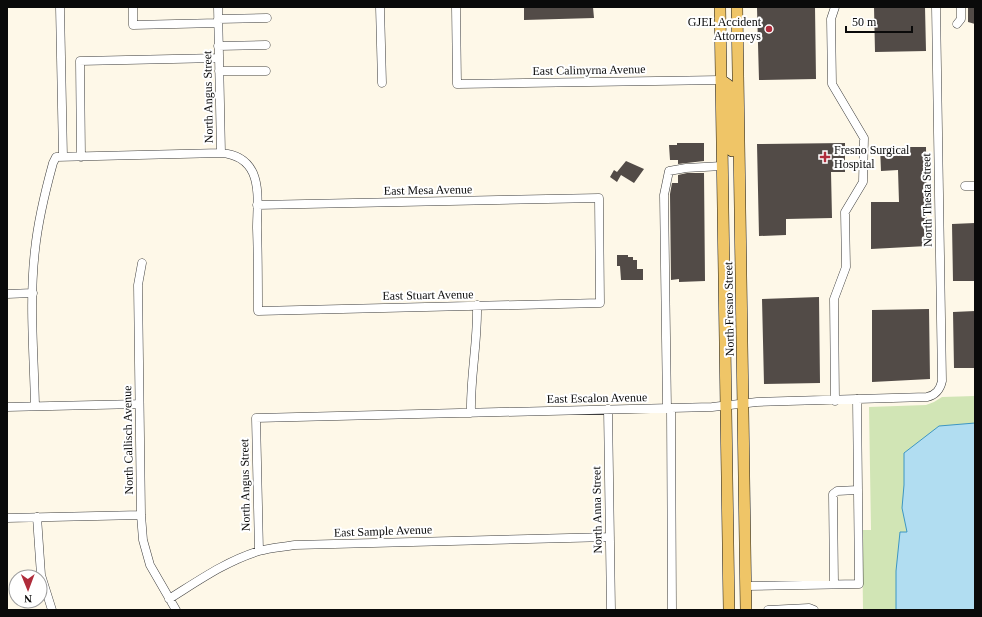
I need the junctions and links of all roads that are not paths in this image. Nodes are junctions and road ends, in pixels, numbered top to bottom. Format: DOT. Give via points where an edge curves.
graph roads {
  1 [pos="60,7"];
  2 [pos="133,7"];
  3 [pos="218,7"];
  4 [pos="380,7"];
  5 [pos="456,7"];
  6 [pos="720,7"];
  7 [pos="737,7"];
  8 [pos="835,7"];
  9 [pos="936,7"];
  10 [pos="961,7"];
  11 [pos="267,18"];
  12 [pos="218,21"];
  13 [pos="957,24"];
  14 [pos="266,45"];
  15 [pos="218,46"];
  16 [pos="219,58"];
  17 [pos="219,71"];
  18 [pos="266,71"];
  19 [pos="721,80"];
  20 [pos="382,83"];
  21 [pos="221,153"];
  22 [pos="60,157"];
  23 [pos="81,157"];
  24 [pos="722,166"];
  25 [pos="739,174"];
  26 [pos="965,186"];
  27 [pos="975,186"];
  28 [pos="257,205"];
  29 [pos="142,263"];
  30 [pos="33,293"];
  31 [pos="7,294"];
  32 [pos="600,303"];
  33 [pos="477,305"];
  34 [pos="258,310"];
  35 [pos="938,392"];
  36 [pos="857,399"];
  37 [pos="835,400"];
  38 [pos="743,403"];
  39 [pos="139,404"];
  40 [pos="726,405"];
  41 [pos="36,406"];
  42 [pos="7,407"];
  43 [pos="669,408"];
  44 [pos="608,409"];
  45 [pos="471,413"];
  46 [pos="256,418"];
  47 [pos="858,490"];
  48 [pos="141,515"];
  49 [pos="37,517"];
  50 [pos="7,518"];
  51 [pos="610,537"];
  52 [pos="259,551"];
  53 [pos="834,584"];
  54 [pos="746,586"];
  55 [pos="170,599"];
  56 [pos="52,610"];
  57 [pos="176,610"];
  58 [pos="611,610"];
  59 [pos="672,610"];
  60 [pos="729,610"];
  61 [pos="746,610"];
  62 [pos="768,610"];
  63 [pos="814,610"];
  1 -- 22 [label="street"];
  2 -- 12 [label="street" via="133,25"];
  3 -- 12 [label="street, North Angus Street"];
  4 -- 20 [label="street"];
  5 -- 19 [label="street, East Calimyrna Avenue" via="457,84"];
  6 -- 19 [label="main road, North Fresno Street"];
  7 -- 25 [label="main road, North Fresno Street"];
  8 -- 37 [label="street" via="831,19 832,84 864,138 863,182 845,212 846,267 834,299"];
  9 -- 35 [label="street, North Thesta Street" via="942,381"];
  10 -- 13 [label="street" via="961,19"];
  11 -- 12 [label="street"];
  12 -- 15 [label="street, North Angus Street"];
  14 -- 15 [label="street"];
  15 -- 16 [label="street, North Angus Street"];
  16 -- 17 [label="street, North Angus Street"];
  16 -- 23 [label="street" via="80,61"];
  17 -- 18 [label="street"];
  17 -- 21 [label="street, North Angus Street"];
  19 -- 24 [label="main road, North Fresno Street"];
  19 -- 25 [label="main road" via="728,85 732,165 734,172"];
  21 -- 23 [label="street"];
  21 -- 28 [label="street, North Angus Street" via="241,159 252,172"];
  22 -- 23 [label="street"];
  22 -- 30 [label="street" via="53,163 40,216 34,251"];
  24 -- 40 [label="main road, North Fresno Street"];
  24 -- 43 [label="street" via="669,171 664,196"];
  25 -- 38 [label="main road, North Fresno Street"];
  26 -- 27 [label="street"];
  28 -- 32 [label="street, East Mesa Avenue" via="599,198"];
  28 -- 34 [label="street, North Angus Street"];
  29 -- 39 [label="street, North Callisch Avenue" via="138,285"];
  30 -- 31 [label="street"];
  30 -- 41 [label="street"];
  32 -- 33 [label="street, East Stuart Avenue"];
  33 -- 34 [label="street, East Stuart Avenue"];
  33 -- 45 [label="street" via="478,333 471,376"];
  35 -- 36 [label="street, East Escalon Avenue" via="927,397"];
  36 -- 37 [label="street, East Escalon Avenue"];
  36 -- 47 [label="street"];
  37 -- 38 [label="street, East Escalon Avenue"];
  38 -- 40 [label="street, East Escalon Avenue"];
  38 -- 54 [label="main road, North Fresno Street"];
  39 -- 41 [label="street"];
  39 -- 48 [label="street, North Callisch Avenue"];
  40 -- 43 [label="street, East Escalon Avenue"];
  40 -- 60 [label="main road, North Fresno Street"];
  41 -- 42 [label="street"];
  43 -- 44 [label="street, East Escalon Avenue"];
  43 -- 59 [label="street"];
  44 -- 45 [label="street, East Escalon Avenue"];
  44 -- 51 [label="street, North Anna Street"];
  45 -- 46 [label="street, East Escalon Avenue"];
  46 -- 52 [label="street, North Angus Street"];
  47 -- 53 [label="street" via="837,491 833,494"];
  47 -- 53 [label="street" via="859,584"];
  48 -- 49 [label="street"];
  48 -- 55 [label="street, North Callisch Avenue" via="143,540 150,565"];
  49 -- 50 [label="street"];
  49 -- 56 [label="street" via="41,575"];
  51 -- 52 [label="street, East Sample Avenue" via="295,545"];
  51 -- 58 [label="street, North Anna Street"];
  52 -- 55 [label="street, East Sample Avenue" via="212,572"];
  53 -- 54 [label="street"];
  54 -- 61 [label="main road, North Fresno Street"];
  55 -- 57 [label="street, North Callisch Avenue"];
  62 -- 63 [label="street"];
}
